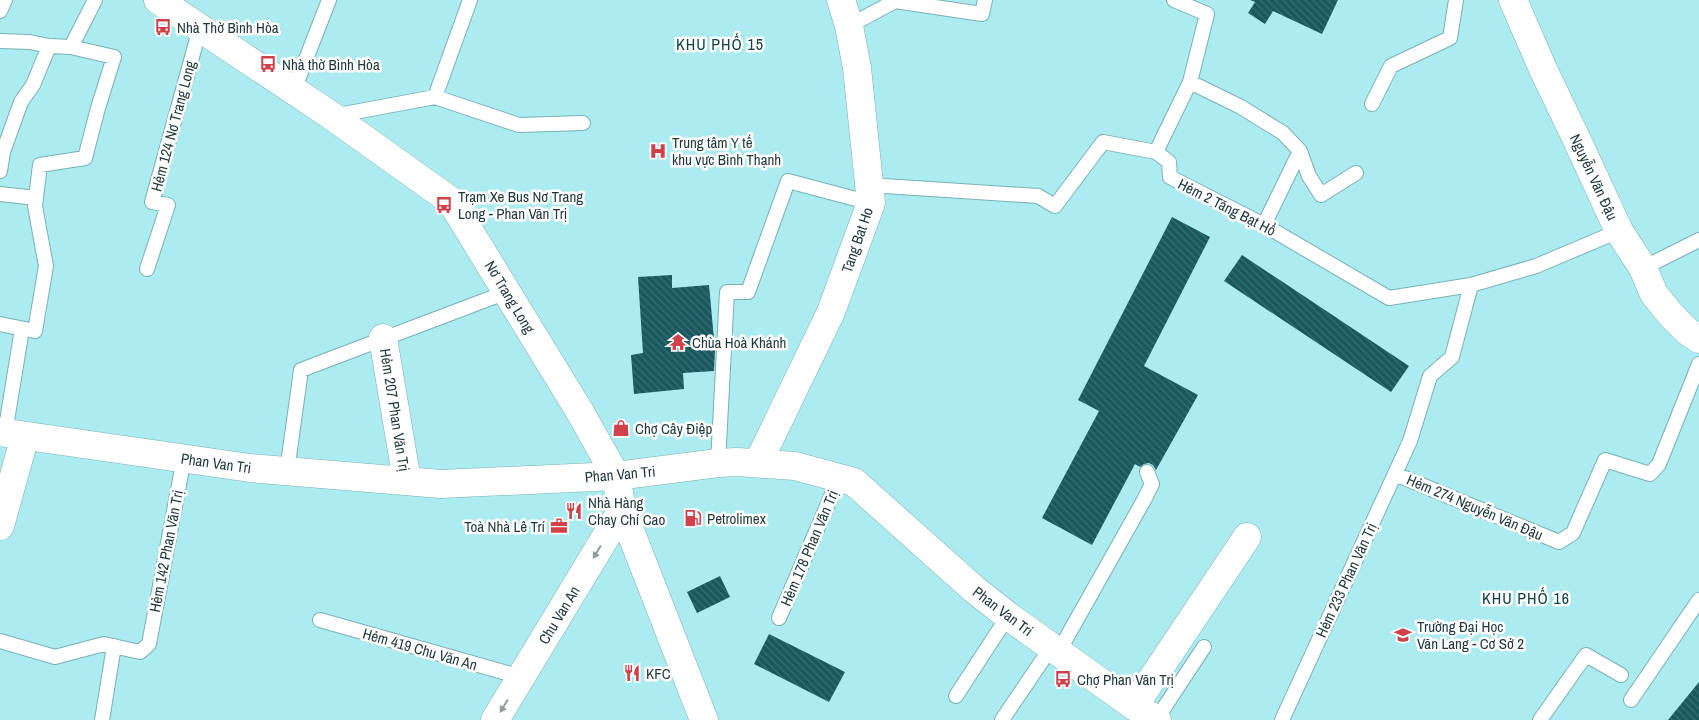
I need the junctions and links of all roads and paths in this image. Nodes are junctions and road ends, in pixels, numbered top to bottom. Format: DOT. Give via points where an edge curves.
graph roads {
  1 [pos="5,0"];
  2 [pos="95,0"];
  3 [pos="158,0"];
  4 [pos="329,0"];
  5 [pos="470,0"];
  6 [pos="842,0"];
  7 [pos="985,0"];
  8 [pos="1174,0"];
  9 [pos="1456,0"];
  10 [pos="1513,0"];
  11 [pos="0,11"];
  12 [pos="850,26"];
  13 [pos="200,28"];
  14 [pos="0,40"];
  15 [pos="49,46"];
  16 [pos="71,46"];
  17 [pos="1190,82"];
  18 [pos="294,90"];
  19 [pos="434,97"];
  20 [pos="1372,104"];
  21 [pos="332,116"];
  22 [pos="583,123"];
  23 [pos="1300,151"];
  24 [pos="1156,152"];
  25 [pos="0,171"];
  26 [pos="1356,173"];
  27 [pos="0,194"];
  28 [pos="870,194"];
  29 [pos="36,198"];
  30 [pos="1264,225"];
  31 [pos="1619,231"];
  32 [pos="1699,240"];
  33 [pos="1643,268"];
  34 [pos="147,269"];
  35 [pos="1471,285"];
  36 [pos="507,292"];
  37 [pos="0,324"];
  38 [pos="22,329"];
  39 [pos="383,338"];
  40 [pos="1699,339"];
  41 [pos="1699,364"];
  42 [pos="10,434"];
  43 [pos="184,458"];
  44 [pos="718,463"];
  45 [pos="758,463"];
  46 [pos="287,471"];
  47 [pos="1147,472"];
  48 [pos="1395,474"];
  49 [pos="616,476"];
  50 [pos="839,478"];
  51 [pos="407,481"];
  52 [pos="622,510"];
  53 [pos="0,526"];
  54 [pos="1247,537"];
  55 [pos="1699,600"];
  56 [pos="1008,616"];
  57 [pos="779,618"];
  58 [pos="320,620"];
  59 [pos="0,641"];
  60 [pos="114,646"];
  61 [pos="1204,647"];
  62 [pos="1055,649"];
  63 [pos="1621,675"];
  64 [pos="521,678"];
  65 [pos="956,696"];
  66 [pos="1631,700"];
  67 [pos="1149,715"];
  68 [pos="102,720"];
  69 [pos="495,720"];
  70 [pos="704,720"];
  71 [pos="1002,720"];
  72 [pos="1282,720"];
  73 [pos="1540,720"];
  1 -- 11 [label="lane"];
  2 -- 16 [label="lane"];
  3 -- 13 [label="street, Nơ Trang Long"];
  4 -- 18 [label="lane"];
  5 -- 19 [label="lane"];
  6 -- 12 [label="street, Tang Bat Ho"];
  7 -- 12 [label="lane" via="982,14 895,1"];
  8 -- 17 [label="lane" via="1207,14"];
  9 -- 20 [label="lane" via="1450,38 1391,66"];
  10 -- 31 [label="street, Nguyễn Văn Đậu"];
  12 -- 28 [label="street, Tang Bat Ho"];
  13 -- 18 [label="street, Nơ Trang Long"];
  13 -- 34 [label="lane, Hẻm 124 Nơ Trang Long" via="152,202 168,206"];
  14 -- 15 [label="lane"];
  15 -- 16 [label="lane"];
  15 -- 25 [label="lane" via="33,85 21,102 3,152"];
  16 -- 29 [label="lane" via="114,57 85,158 40,165"];
  17 -- 23 [label="lane" via="1241,107 1283,133"];
  17 -- 24 [label="lane"];
  18 -- 21 [label="street, Nơ Trang Long"];
  19 -- 21 [label="lane"];
  19 -- 22 [label="lane" via="519,125"];
  21 -- 36 [label="street, Nơ Trang Long" via="451,201"];
  23 -- 26 [label="lane" via="1320,195"];
  23 -- 30 [label="lane"];
  24 -- 28 [label="lane" via="1103,142 1056,206 1038,196"];
  24 -- 30 [label="lane, Hẻm 2 Tăng Bạt Hổ" via="1169,162 1170,177"];
  27 -- 29 [label="lane"];
  28 -- 44 [label="lane" via="788,181 748,292 727,292"];
  28 -- 45 [label="street, Tang Bat Ho" via="831,312"];
  29 -- 38 [label="lane" via="46,266 36,331"];
  30 -- 35 [label="lane, Hẻm 2 Tăng Bạt Hổ" via="1389,298"];
  31 -- 33 [label="street, Nguyễn Văn Đậu"];
  31 -- 35 [label="lane, Hẻm 2 Tăng Bạt Hổ" via="1536,266"];
  32 -- 33 [label="lane"];
  33 -- 40 [label="street, Nguyễn Văn Đậu" via="1654,294 1687,332"];
  35 -- 48 [label="lane, Hẻm 233 Phan Văn Trị" via="1452,357 1430,376 1410,441"];
  36 -- 39 [label="lane"];
  36 -- 49 [label="street, Nơ Trang Long"];
  37 -- 38 [label="lane"];
  38 -- 42 [label="lane"];
  39 -- 46 [label="lane" via="301,370"];
  39 -- 51 [label="street, Hẻm 207 Phan Văn Trị"];
  41 -- 48 [label="lane, Hẻm 274 Nguyễn Văn Đậu" via="1658,464 1650,474 1605,460 1573,533 1559,542"];
  42 -- 43 [label="street, Phan Van Tri"];
  42 -- 53 [label="street"];
  43 -- 46 [label="street, Phan Van Tri"];
  43 -- 60 [label="lane, Hẻm 142 Phan Văn Trị" via="149,644 140,652"];
  44 -- 45 [label="street, Phan Van Tri"];
  44 -- 49 [label="street, Phan Van Tri"];
  45 -- 50 [label="street, Phan Van Tri" via="795,466"];
  46 -- 51 [label="street, Phan Van Tri"];
  47 -- 62 [label="lane" via="1152,484 1144,500"];
  48 -- 72 [label="lane, Hẻm 233 Phan Văn Trị"];
  49 -- 51 [label="street, Phan Van Tri" via="441,484"];
  49 -- 52 [label="street, Nơ Trang Long"];
  50 -- 56 [label="street, Phan Van Tri" via="854,482 974,590"];
  50 -- 57 [label="lane, Hẻm 178 Phan Văn Trị"];
  52 -- 64 [label="street, Chu Van An, one-way"];
  52 -- 70 [label="street, Nơ Trang Long"];
  54 -- 67 [label="street"];
  55 -- 66 [label="lane"];
  56 -- 62 [label="street, Phan Van Tri"];
  56 -- 65 [label="lane"];
  58 -- 64 [label="lane, Hẻm 419 Chu Văn An"];
  59 -- 60 [label="lane" via="55,657 104,644"];
  60 -- 68 [label="lane"];
  61 -- 67 [label="lane"];
  62 -- 67 [label="street, Phan Van Tri"];
  62 -- 71 [label="lane"];
  63 -- 73 [label="lane" via="1586,656"];
  64 -- 69 [label="street, Chu Van An, one-way"];
}
